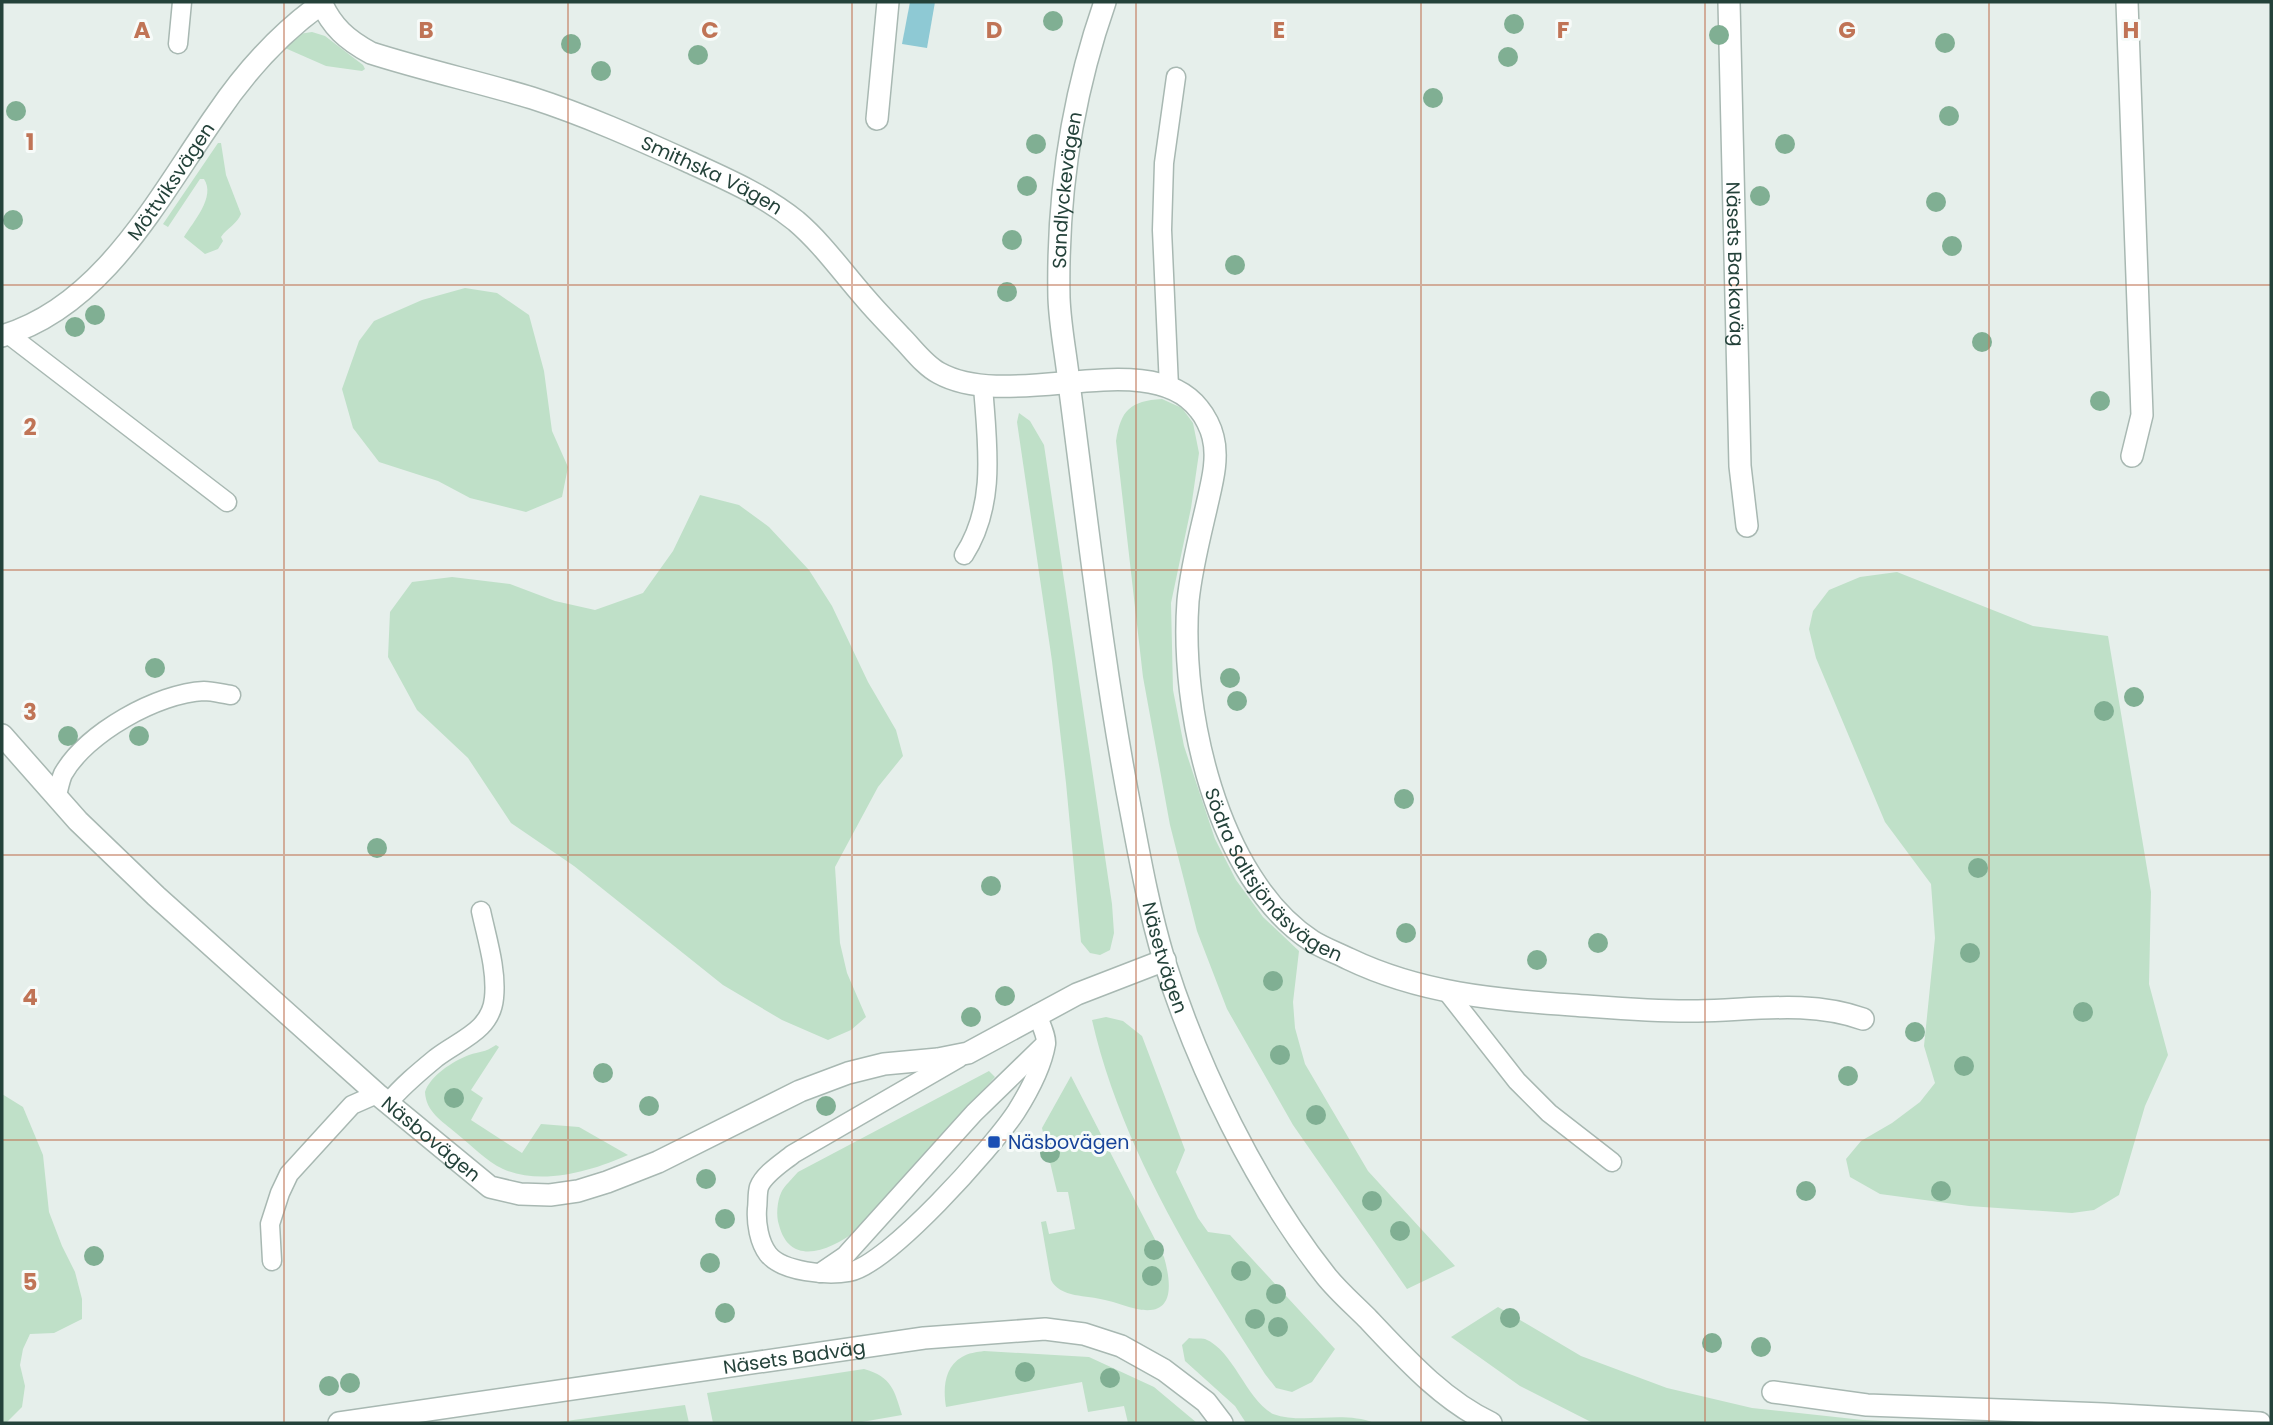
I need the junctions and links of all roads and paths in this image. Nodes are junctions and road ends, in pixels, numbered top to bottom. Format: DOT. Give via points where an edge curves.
graph roads {
  1 [pos="182,2"];
  2 [pos="888,2"];
  3 [pos="1105,2"];
  4 [pos="1729,2"];
  5 [pos="2127,2"];
  6 [pos="321,3"];
  7 [pos="178,44"];
  8 [pos="1176,77"];
  9 [pos="877,119"];
  10 [pos="5,335"];
  11 [pos="1069,383"];
  12 [pos="983,386"];
  13 [pos="1169,387"];
  14 [pos="2132,456"];
  15 [pos="227,502"];
  16 [pos="1747,526"];
  17 [pos="964,555"];
  18 [pos="231,695"];
  19 [pos="2,736"];
  20 [pos="57,795"];
  21 [pos="481,911"];
  22 [pos="1164,960"];
  23 [pos="1448,993"];
  24 [pos="1037,1014"];
  25 [pos="1863,1019"];
  26 [pos="1046,1042"];
  27 [pos="968,1053"];
  28 [pos="382,1098"];
  29 [pos="1612,1162"];
  30 [pos="272,1261"];
  31 [pos="820,1273"];
  32 [pos="1773,1392"];
  33 [pos="1464,1418"];
  34 [pos="339,1423"];
  35 [pos="1222,1423"];
  36 [pos="1491,1423"];
  37 [pos="2260,1423"];
  1 -- 7 [label="lane"];
  2 -- 9 [label="street"];
  3 -- 11 [label="street, Sandlyckevägen" via="1075,110 1065,177 1059,299"];
  4 -- 16 [label="street, Näsets Backaväg" via="1740,466"];
  5 -- 14 [label="street" via="2142,415"];
  6 -- 10 [label="street, Möttviksvägen" via="293,24 252,68 156,207 104,268 64,305"];
  6 -- 12 [label="street, Smithska Vägen" via="347,40 371,53 588,119 765,199 823,247 923,360 939,373"];
  8 -- 13 [label="lane" via="1164,163 1162,230"];
  10 -- 15 [label="lane"];
  11 -- 12 [label="street, Smithska Vägen"];
  11 -- 13 [label="street, Södra Saltsjönäsvägen" via="1115,380"];
  11 -- 22 [label="street, Näsetvägen" via="1120,755"];
  12 -- 17 [label="lane" via="987,495 981,523"];
  13 -- 23 [label="street, Södra Saltsjönäsvägen" via="1201,410 1213,434 1214,472 1195,554 1187,643 1196,732 1224,824 1261,892 1286,921 1315,943 1411,984"];
  18 -- 20 [label="lane" via="205,691 179,695 140,710 98,735 75,757 62,776"];
  19 -- 20 [label="street, Näsbovägen"];
  20 -- 28 [label="street, Näsbovägen" via="156,896"];
  21 -- 28 [label="lane" via="493,971 489,1017 475,1034"];
  22 -- 24 [label="street, Näsbovägen"];
  22 -- 33 [label="street, Näsetvägen" via="1222,1103 1270,1196 1327,1277"];
  23 -- 25 [label="street, Södra Saltsjönäsvägen" via="1643,1010 1798,1007 1836,1010"];
  23 -- 29 [label="lane" via="1517,1081 1549,1113"];
  24 -- 26 [label="lane"];
  24 -- 27 [label="street, Näsbovägen"];
  26 -- 31 [label="lane" via="974,1113 845,1256"];
  26 -- 31 [label="lane" via="1032,1084 1015,1112 994,1142 928,1213 877,1259 850,1272"];
  27 -- 28 [label="street, Näsbovägen" via="848,1073 800,1091 658,1162 578,1191 550,1195 490,1186"];
  27 -- 31 [label="lane" via="793,1154 759,1186 758,1231 769,1255 783,1265"];
  28 -- 30 [label="lane" via="352,1105 289,1174 270,1224"];
  32 -- 37 [label="street" via="1867,1405"];
  33 -- 36 [label="street, Näsetvägen"];
  34 -- 35 [label="street, Näsets Badväg" via="925,1338 1045,1329 1084,1334 1121,1346 1164,1370 1206,1402"];
}
